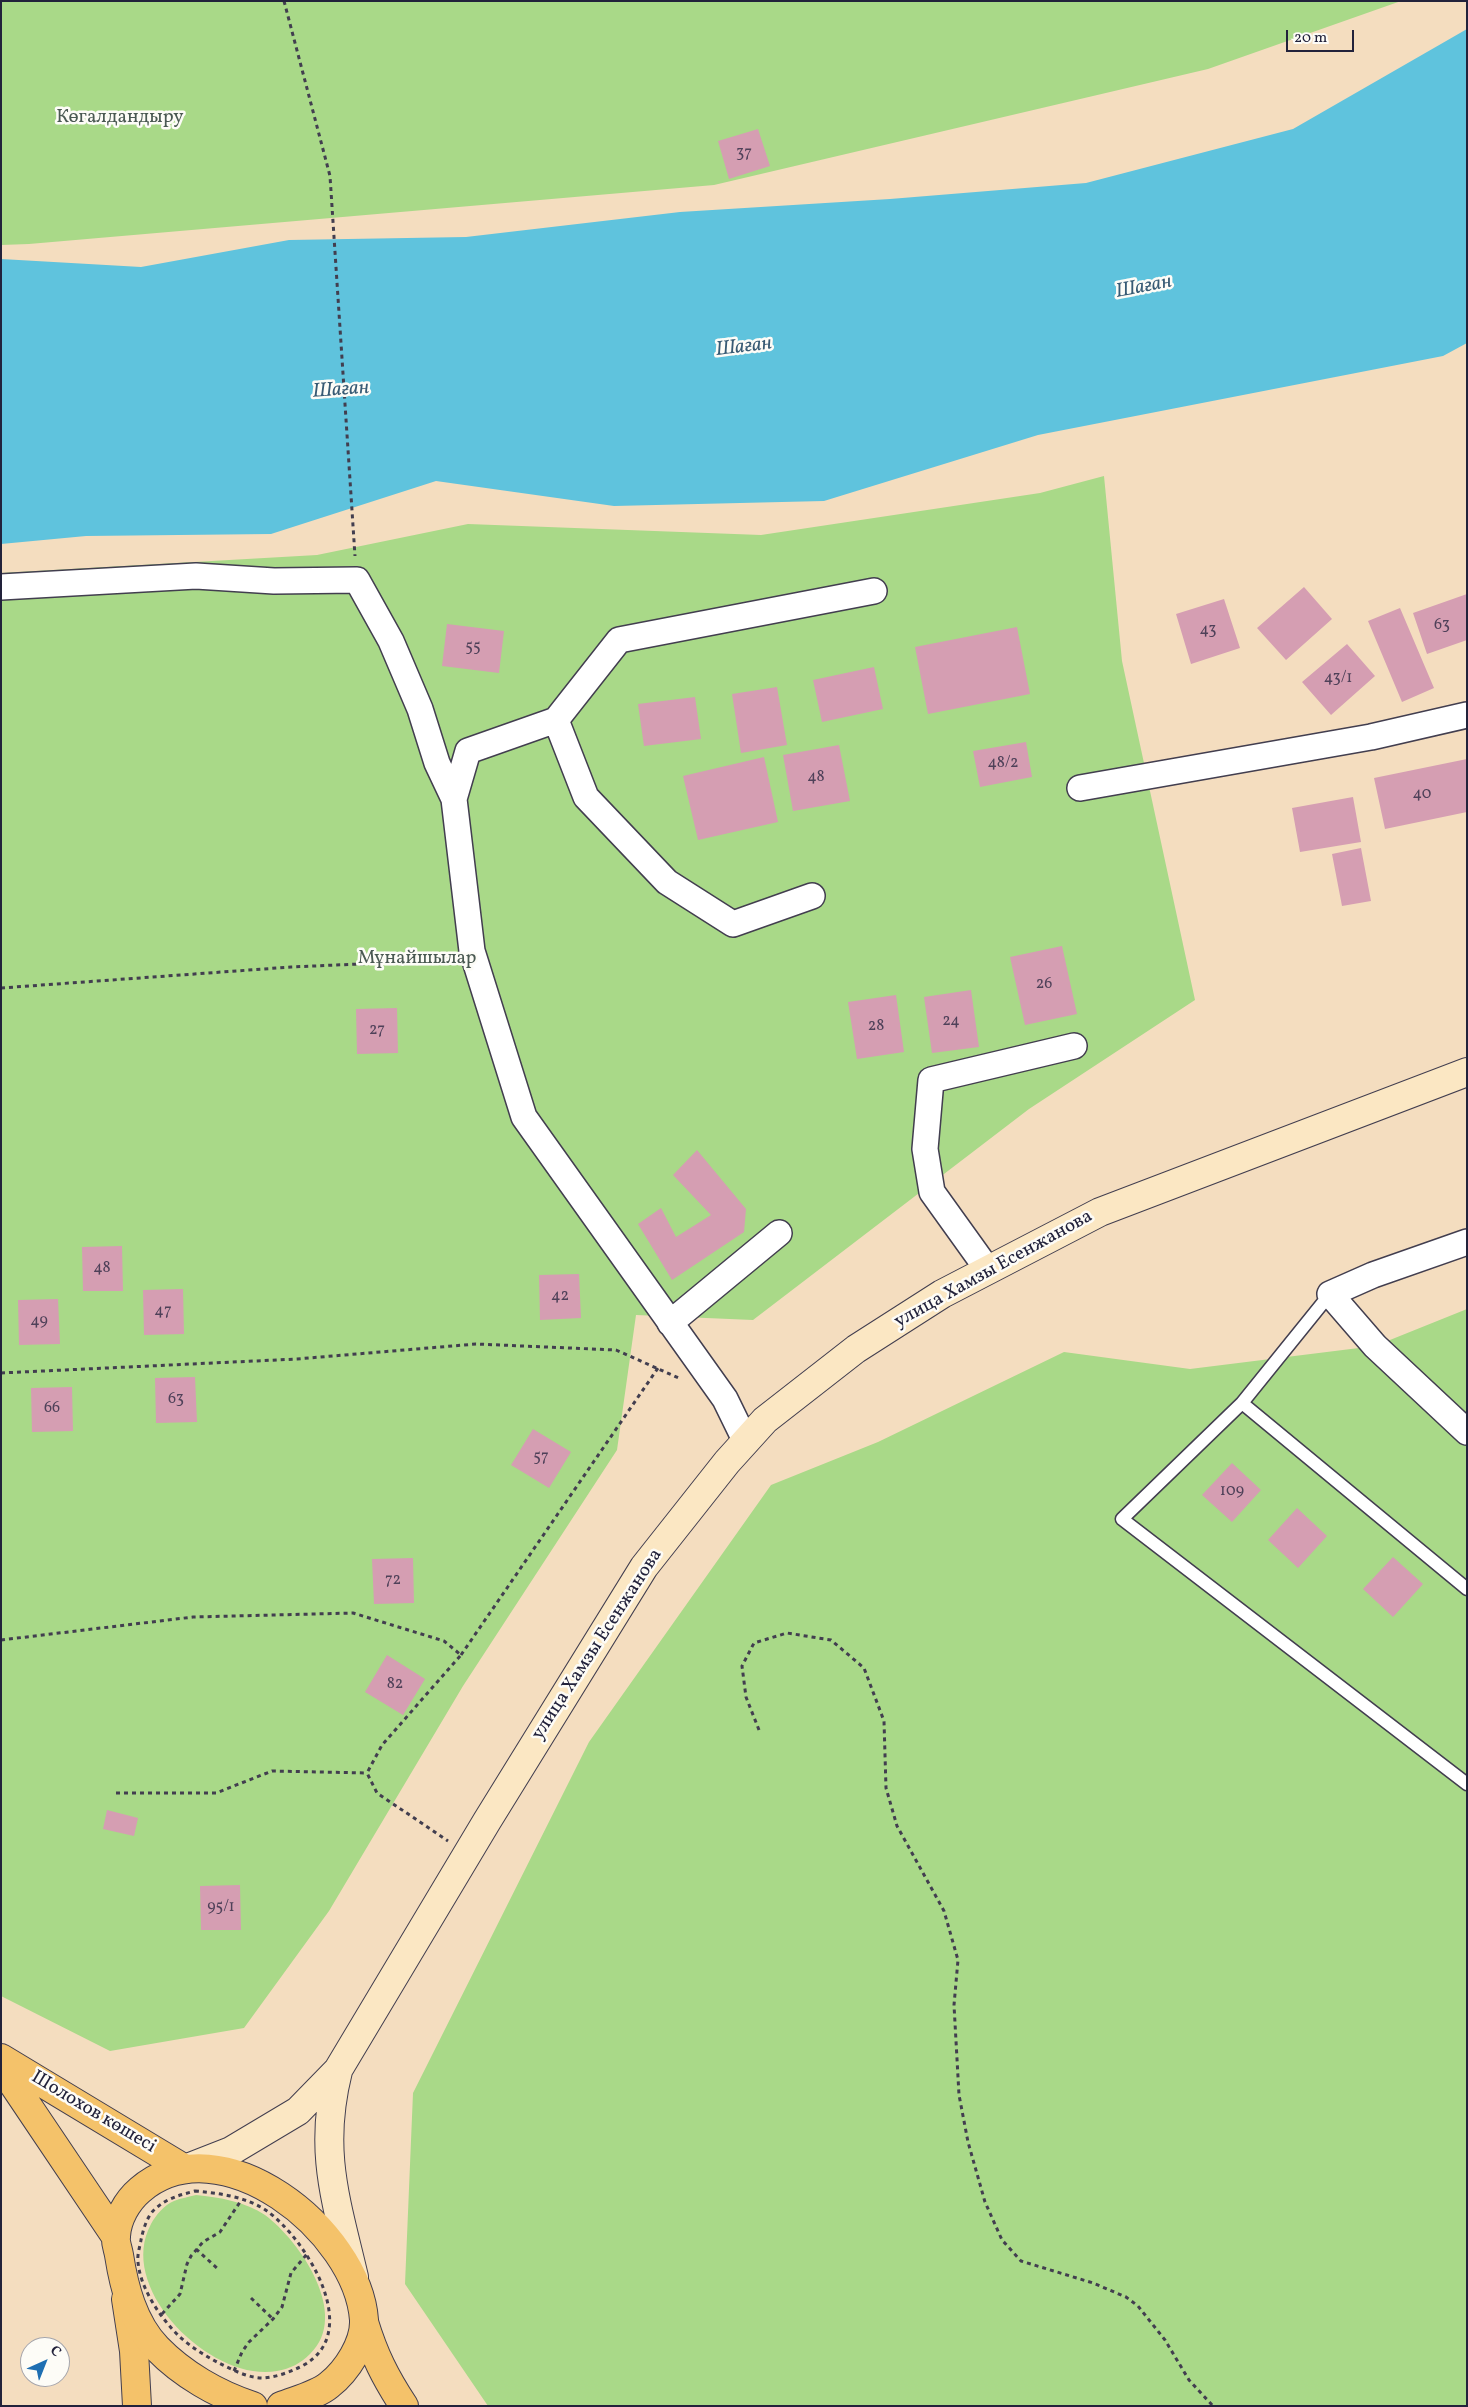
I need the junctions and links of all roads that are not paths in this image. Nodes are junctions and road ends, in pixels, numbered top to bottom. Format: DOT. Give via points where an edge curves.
graph roads {
  1 [pos="1,586"];
  2 [pos="874,591"];
  3 [pos="1467,715"];
  4 [pos="556,720"];
  5 [pos="1080,788"];
  6 [pos="454,798"];
  7 [pos="812,896"];
  8 [pos="1074,1046"];
  9 [pos="1467,1072"];
  10 [pos="779,1233"];
  11 [pos="1467,1242"];
  12 [pos="988,1270"];
  13 [pos="1330,1294"];
  14 [pos="670,1323"];
  15 [pos="1242,1403"];
  16 [pos="1467,1432"];
  17 [pos="746,1442"];
  18 [pos="1467,1589"];
  19 [pos="1467,1784"];
  20 [pos="1,2058"];
  21 [pos="1,2066"];
  22 [pos="338,2070"];
  23 [pos="184,2169"];
  24 [pos="116,2237"];
  25 [pos="123,2281"];
  26 [pos="362,2311"];
  27 [pos="137,2406"];
  28 [pos="253,2406"];
  29 [pos="281,2406"];
  30 [pos="404,2406"];
  1 -- 6 [label="street" via="196,576 274,581 357,580 391,641 420,709 437,763"];
  2 -- 4 [label="street" via="619,640"];
  3 -- 5 [label="street" via="1371,737"];
  4 -- 6 [label="street" via="468,751"];
  4 -- 7 [label="street" via="586,797 667,882 733,924"];
  6 -- 14 [label="street" via="474,959 524,1117"];
  8 -- 12 [label="street" via="931,1080 924,1150 932,1192"];
  9 -- 12 [label="street, улица Хамзы Есенжанова" via="1100,1212"];
  10 -- 14 [label="street"];
  11 -- 13 [label="street" via="1373,1275"];
  12 -- 17 [label="street, улица Хамзы Есенжанова" via="942,1294 856,1349 765,1420"];
  13 -- 15 [label="lane"];
  13 -- 16 [label="street" via="1375,1346"];
  14 -- 17 [label="street" via="725,1399"];
  15 -- 18 [label="lane"];
  15 -- 19 [label="lane" via="1122,1520"];
  17 -- 22 [label="street, улица Хамзы Есенжанова" via="644,1567"];
  20 -- 23 [label="main road, Шолохов көшесі"];
  21 -- 24 [label="main road, Шолохов көшесі"];
  22 -- 23 [label="street" via="298,2111 231,2151"];
  22 -- 26 [label="street" via="328,2130 330,2172"];
  23 -- 24 [label="main road" via="170,2172 139,2191 128,2203"];
  23 -- 26 [label="main road" via="240,2175 272,2191 302,2213 328,2239 346,2266"];
  24 -- 25 [label="main road"];
  25 -- 27 [label="main road" via="134,2351"];
  25 -- 28 [label="main road" via="144,2331 156,2347 204,2384"];
  26 -- 29 [label="main road" via="358,2346 347,2368 328,2386"];
  26 -- 30 [label="main road" via="372,2350"];
}
